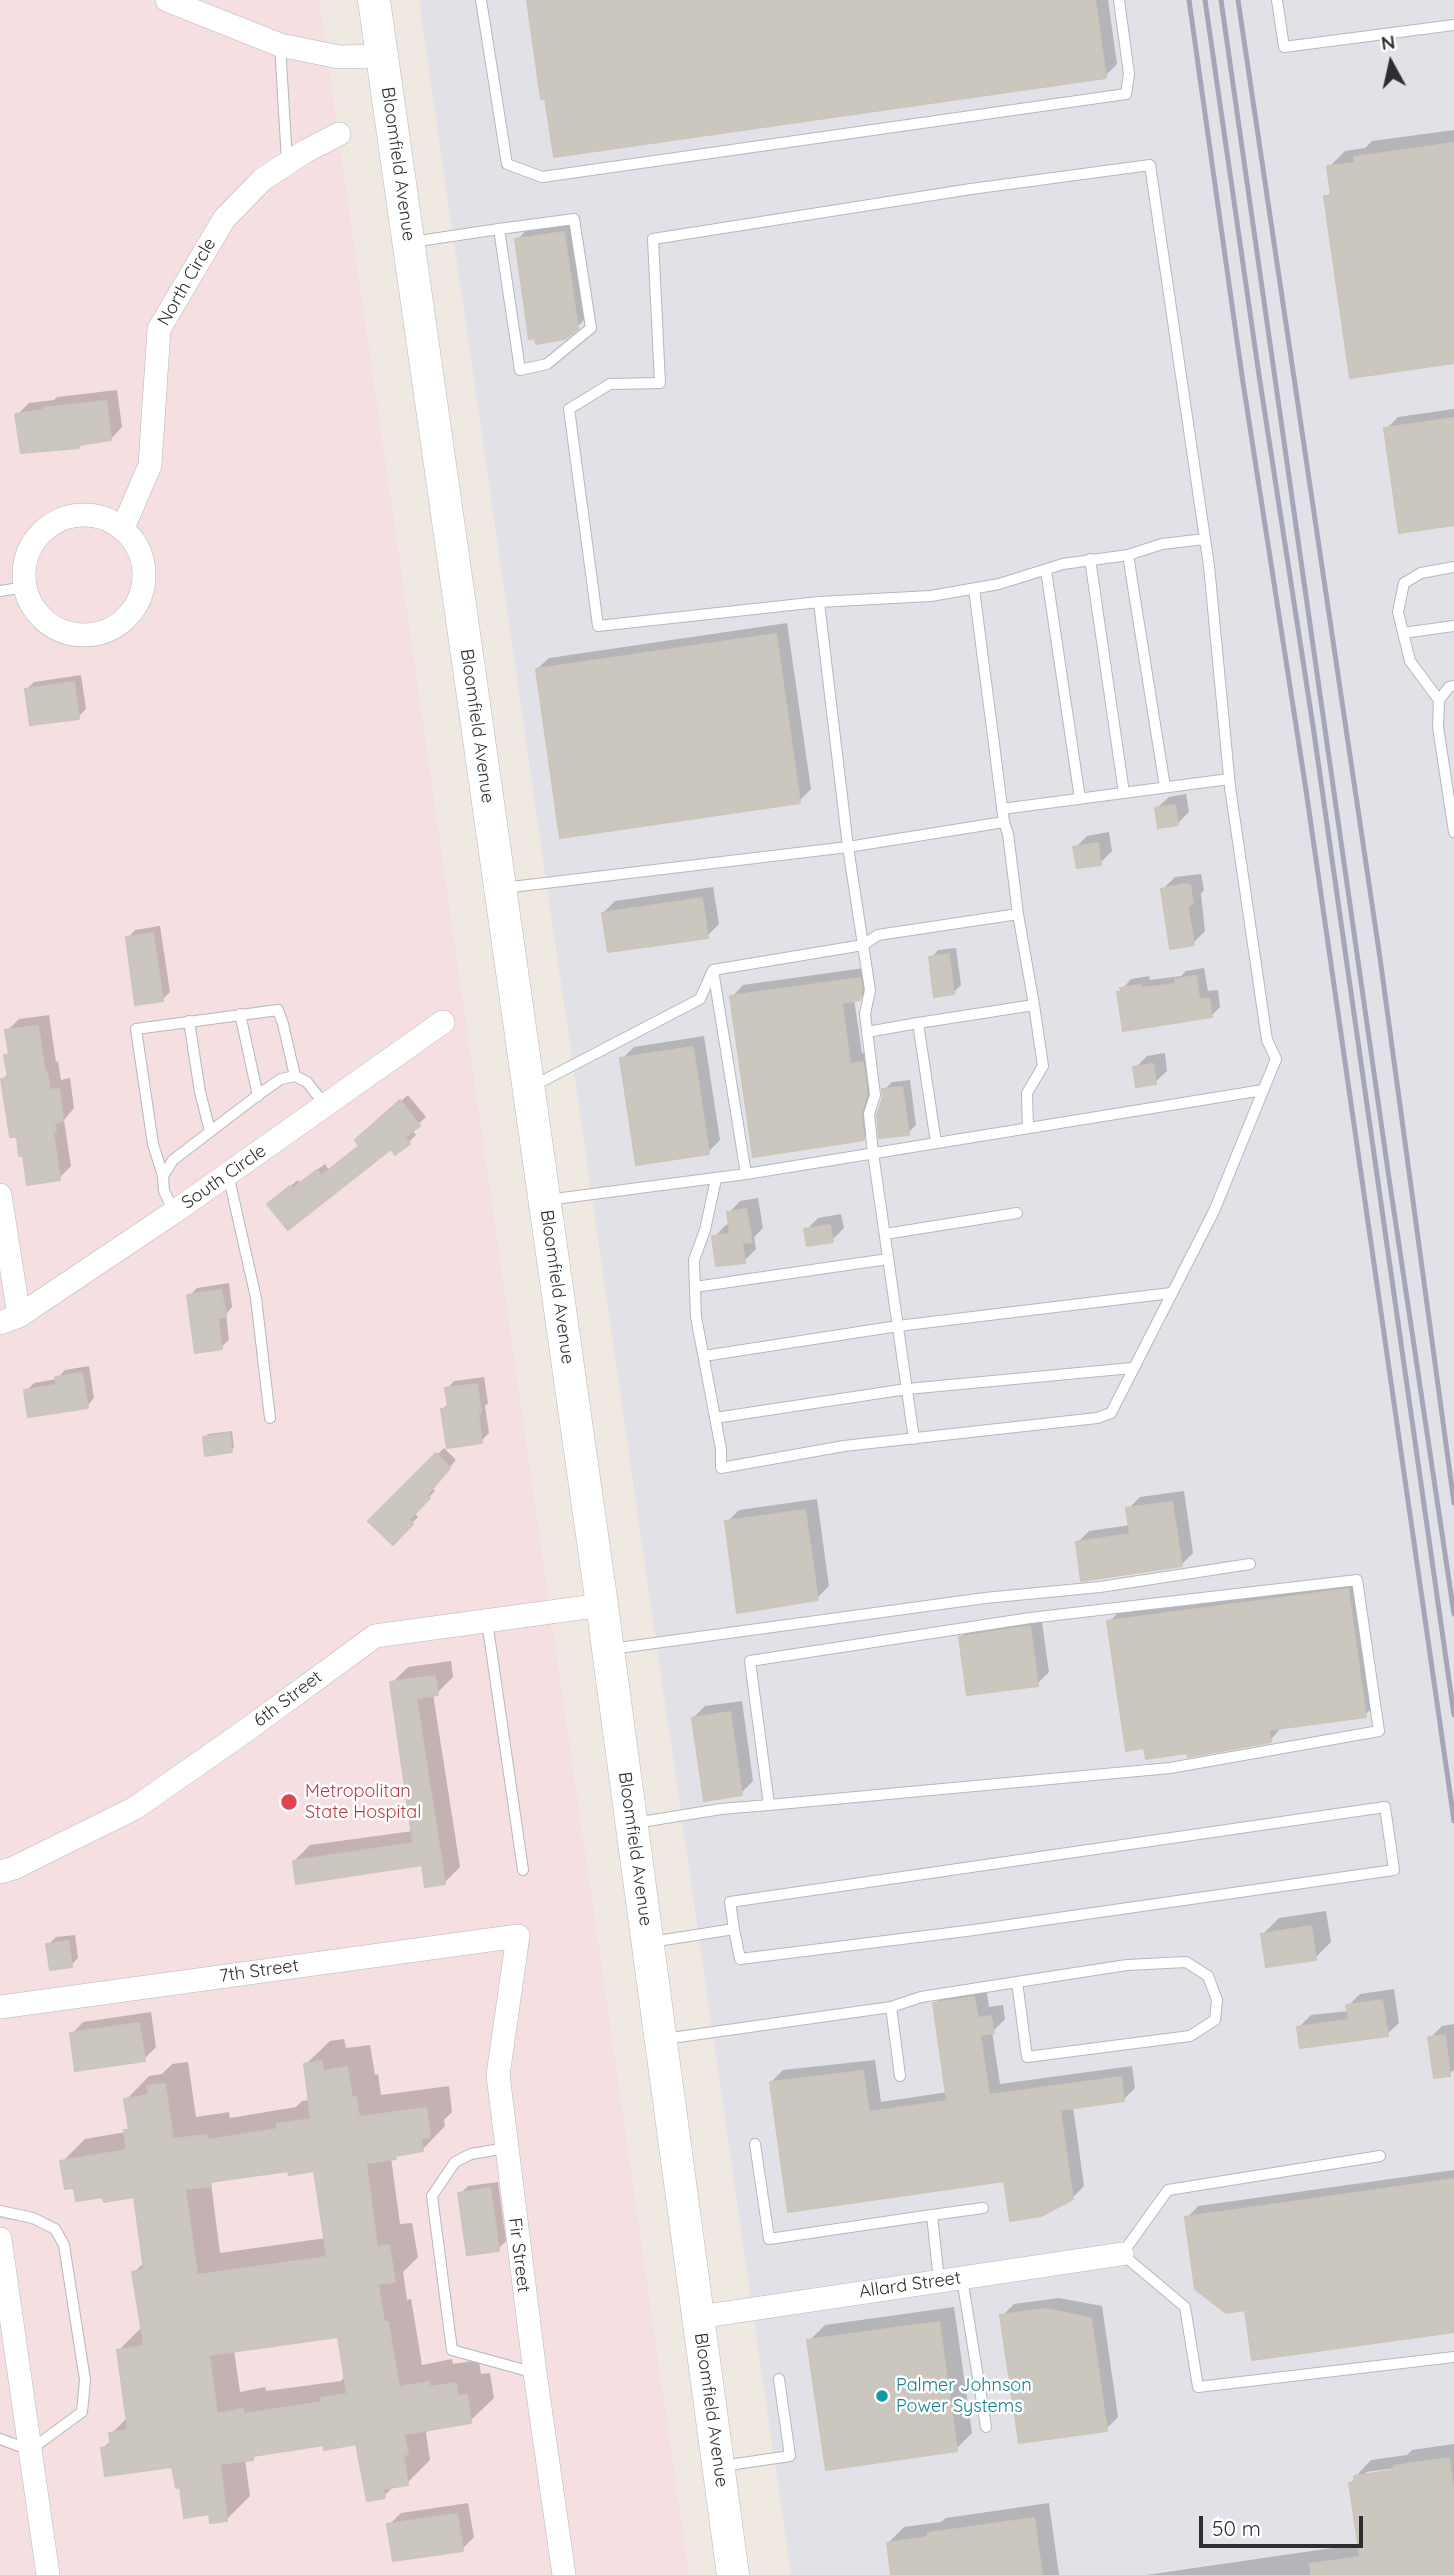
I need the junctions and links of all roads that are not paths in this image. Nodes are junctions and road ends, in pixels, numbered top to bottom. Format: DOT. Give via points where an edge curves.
graph roads {
  1 [pos="167,0"];
  2 [pos="374,0"];
  3 [pos="481,0"];
  4 [pos="1119,0"];
  5 [pos="1277,0"];
  6 [pos="1454,25"];
  7 [pos="280,45"];
  8 [pos="382,56"];
  9 [pos="339,134"];
  10 [pos="287,163"];
  11 [pos="499,229"];
  12 [pos="409,242"];
  13 [pos="124,528"];
  14 [pos="1205,539"];
  15 [pos="1128,555"];
  16 [pos="1090,559"];
  17 [pos="1454,567"];
  18 [pos="1046,570"];
  19 [pos="25,587"];
  20 [pos="974,589"];
  21 [pos="0,591"];
  22 [pos="819,602"];
  23 [pos="1454,626"];
  24 [pos="1404,633"];
  25 [pos="1454,686"];
  26 [pos="1439,700"];
  27 [pos="1229,779"];
  28 [pos="1165,787"];
  29 [pos="1124,793"];
  30 [pos="1080,799"];
  31 [pos="1002,809"];
  32 [pos="1004,822"];
  33 [pos="1454,832"];
  34 [pos="848,847"];
  35 [pos="500,888"];
  36 [pos="1018,914"];
  37 [pos="863,945"];
  38 [pos="713,970"];
  39 [pos="1034,1005"];
  40 [pos="240,1014"];
  41 [pos="189,1021"];
  42 [pos="443,1022"];
  43 [pos="918,1023"];
  44 [pos="867,1032"];
  45 [pos="295,1076"];
  46 [pos="528,1088"];
  47 [pos="1264,1090"];
  48 [pos="258,1096"];
  49 [pos="325,1105"];
  50 [pos="1028,1128"];
  51 [pos="210,1132"];
  52 [pos="936,1143"];
  53 [pos="873,1153"];
  54 [pos="228,1174"];
  55 [pos="746,1174"];
  56 [pos="163,1176"];
  57 [pos="716,1179"];
  58 [pos="0,1195"];
  59 [pos="545,1200"];
  60 [pos="174,1212"];
  61 [pos="1017,1213"];
  62 [pos="885,1234"];
  63 [pos="888,1259"];
  64 [pos="695,1287"];
  65 [pos="1171,1293"];
  66 [pos="10,1319"];
  67 [pos="898,1326"];
  68 [pos="704,1356"];
  69 [pos="1132,1368"];
  70 [pos="907,1389"];
  71 [pos="270,1418"];
  72 [pos="715,1418"];
  73 [pos="914,1439"];
  74 [pos="1250,1564"];
  75 [pos="603,1605"];
  76 [pos="487,1621"];
  77 [pos="608,1650"];
  78 [pos="769,1805"];
  79 [pos="632,1823"];
  80 [pos="523,1870"];
  81 [pos="0,1872"];
  82 [pos="734,1929"];
  83 [pos="518,1936"];
  84 [pos="648,1942"];
  85 [pos="1017,1982"];
  86 [pos="0,2007"];
  87 [pos="891,2007"];
  88 [pos="661,2039"];
  89 [pos="900,2076"];
  90 [pos="755,2144"];
  91 [pos="506,2148"];
  92 [pos="1380,2156"];
  93 [pos="983,2208"];
  94 [pos="0,2211"];
  95 [pos="932,2215"];
  96 [pos="0,2239"];
  97 [pos="1122,2254"];
  98 [pos="962,2277"];
  99 [pos="939,2281"];
  100 [pos="699,2317"];
  101 [pos="1454,2357"];
  102 [pos="534,2373"];
  103 [pos="779,2379"];
  104 [pos="986,2427"];
  105 [pos="0,2439"];
  106 [pos="30,2450"];
  107 [pos="719,2466"];
  108 [pos="48,2575"];
  109 [pos="564,2575"];
  110 [pos="733,2575"];
  1 -- 7 [label="street"];
  2 -- 8 [label="main road, Bloomfield Avenue"];
  3 -- 4 [label="lane" via="507,164 542,177 1126,94 1129,74"];
  5 -- 6 [label="lane" via="1284,47"];
  7 -- 8 [label="street" via="339,57"];
  7 -- 10 [label="lane"];
  8 -- 12 [label="main road, Bloomfield Avenue"];
  9 -- 10 [label="street, North Circle"];
  10 -- 13 [label="street, North Circle" via="262,179 224,219 159,329 150,465"];
  11 -- 11 [label="lane" via="574,219 591,328 547,365 520,370"];
  11 -- 12 [label="lane"];
  12 -- 35 [label="main road, Bloomfield Avenue"];
  13 -- 19 [label="street" via="89,514 53,523 29,550"];
  13 -- 19 [label="street" via="145,564 144,585 138,605 106,632 85,636 46,622 32,606"];
  14 -- 15 [label="lane" via="1162,544"];
  14 -- 22 [label="lane" via="1150,165 653,239 660,383 610,384 569,409 598,626"];
  14 -- 27 [label="lane"];
  15 -- 16 [label="lane"];
  15 -- 28 [label="lane"];
  16 -- 18 [label="lane"];
  16 -- 29 [label="lane"];
  17 -- 24 [label="lane" via="1421,573 1404,583 1398,612"];
  18 -- 20 [label="lane"];
  18 -- 30 [label="lane"];
  19 -- 21 [label="lane"];
  20 -- 22 [label="lane"];
  20 -- 31 [label="lane"];
  22 -- 34 [label="lane"];
  23 -- 24 [label="lane"];
  24 -- 26 [label="lane" via="1410,661"];
  25 -- 26 [label="lane"];
  26 -- 33 [label="lane" via="1438,727"];
  27 -- 28 [label="lane"];
  27 -- 47 [label="lane" via="1267,1040 1276,1059"];
  28 -- 29 [label="lane"];
  29 -- 30 [label="lane"];
  30 -- 31 [label="lane"];
  31 -- 32 [label="lane"];
  32 -- 34 [label="lane"];
  32 -- 36 [label="lane"];
  34 -- 35 [label="lane"];
  34 -- 37 [label="lane"];
  35 -- 46 [label="main road, Bloomfield Avenue"];
  36 -- 37 [label="lane" via="878,935"];
  36 -- 39 [label="lane"];
  37 -- 38 [label="lane"];
  37 -- 44 [label="lane" via="870,990 865,1006"];
  38 -- 46 [label="lane" via="700,999"];
  38 -- 55 [label="lane"];
  39 -- 43 [label="lane"];
  39 -- 50 [label="lane" via="1043,1066 1027,1093"];
  40 -- 41 [label="lane"];
  40 -- 45 [label="lane" via="278,1010"];
  40 -- 48 [label="lane"];
  41 -- 51 [label="lane"];
  41 -- 56 [label="lane" via="135,1029 153,1144"];
  42 -- 49 [label="street, South Circle"];
  43 -- 44 [label="lane"];
  43 -- 52 [label="lane"];
  44 -- 53 [label="lane" via="875,1096 869,1114"];
  45 -- 48 [label="lane" via="281,1079"];
  45 -- 49 [label="lane" via="307,1082"];
  46 -- 59 [label="main road, Bloomfield Avenue"];
  47 -- 50 [label="lane"];
  47 -- 65 [label="lane" via="1214,1211"];
  48 -- 51 [label="lane"];
  49 -- 54 [label="street, South Circle"];
  50 -- 52 [label="lane"];
  51 -- 56 [label="lane" via="173,1160"];
  52 -- 53 [label="lane"];
  53 -- 55 [label="lane"];
  53 -- 62 [label="lane"];
  54 -- 60 [label="street, South Circle"];
  54 -- 71 [label="lane" via="256,1298"];
  55 -- 57 [label="lane"];
  56 -- 60 [label="lane"];
  57 -- 59 [label="lane"];
  57 -- 64 [label="lane" via="694,1260"];
  58 -- 66 [label="street"];
  59 -- 75 [label="main road, Bloomfield Avenue"];
  60 -- 66 [label="street, South Circle"];
  61 -- 62 [label="lane"];
  62 -- 63 [label="lane"];
  63 -- 64 [label="lane"];
  63 -- 67 [label="lane"];
  64 -- 68 [label="lane"];
  65 -- 67 [label="lane"];
  65 -- 69 [label="lane"];
  67 -- 68 [label="lane"];
  67 -- 70 [label="lane"];
  68 -- 72 [label="lane"];
  69 -- 70 [label="lane"];
  69 -- 73 [label="lane" via="1111,1413 1097,1418"];
  70 -- 72 [label="lane"];
  70 -- 73 [label="lane"];
  72 -- 73 [label="lane" via="721,1468"];
  74 -- 77 [label="lane"];
  75 -- 76 [label="street, 6th Street"];
  75 -- 77 [label="main road, Bloomfield Avenue"];
  76 -- 80 [label="lane"];
  76 -- 81 [label="street, 6th Street" via="375,1636 135,1808"];
  77 -- 79 [label="main road, Bloomfield Avenue"];
  78 -- 78 [label="lane" via="1170,1768 1379,1731 1357,1580 1030,1618 750,1661"];
  78 -- 79 [label="lane"];
  79 -- 84 [label="main road, Bloomfield Avenue"];
  82 -- 82 [label="lane" via="730,1902 1385,1807 1394,1870 740,1959"];
  82 -- 84 [label="lane"];
  83 -- 86 [label="street, 7th Street"];
  83 -- 91 [label="street, Fir Street" via="498,2075"];
  84 -- 88 [label="main road, Bloomfield Avenue"];
  85 -- 85 [label="lane" via="1127,1965 1186,1962 1208,1976 1217,2000 1215,2020 1191,2036 1027,2057"];
  85 -- 87 [label="lane" via="920,1997"];
  87 -- 88 [label="lane"];
  87 -- 89 [label="lane"];
  88 -- 100 [label="main road, Bloomfield Avenue"];
  90 -- 95 [label="lane" via="769,2239"];
  91 -- 102 [label="street, Fir Street"];
  91 -- 102 [label="lane" via="455,2162 432,2196 452,2350"];
  92 -- 97 [label="lane" via="1168,2190"];
  93 -- 95 [label="lane"];
  94 -- 106 [label="lane" via="33,2218 55,2229 64,2245 85,2380 82,2412"];
  95 -- 99 [label="lane"];
  96 -- 106 [label="street"];
  97 -- 98 [label="street, Allard Street"];
  97 -- 101 [label="lane" via="1185,2307 1198,2387"];
  98 -- 99 [label="street, Allard Street"];
  98 -- 104 [label="lane"];
  99 -- 100 [label="street, Allard Street"];
  100 -- 107 [label="main road, Bloomfield Avenue"];
  102 -- 109 [label="street, Fir Street"];
  103 -- 107 [label="lane" via="790,2456"];
  105 -- 106 [label="lane"];
  106 -- 108 [label="street"];
  107 -- 110 [label="main road, Bloomfield Avenue"];
}
